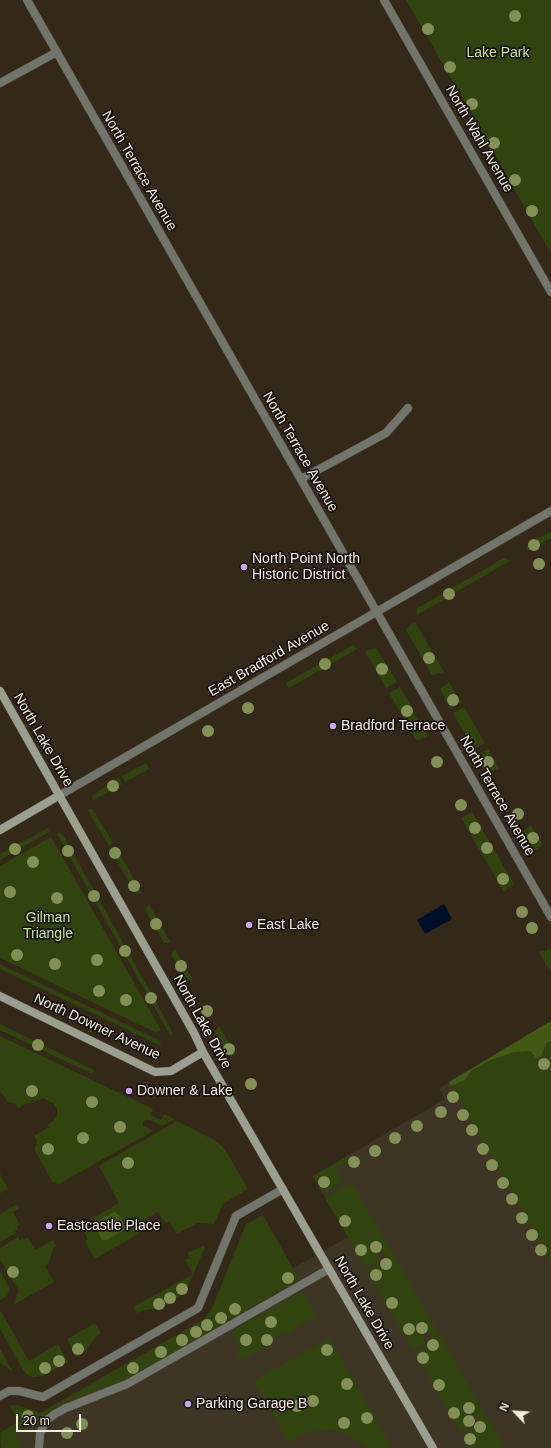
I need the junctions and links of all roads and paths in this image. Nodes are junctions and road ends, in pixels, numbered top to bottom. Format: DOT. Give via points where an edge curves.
graph roads {
  1 [pos="27,0"];
  2 [pos="384,0"];
  3 [pos="56,52"];
  4 [pos="0,83"];
  5 [pos="551,292"];
  6 [pos="408,408"];
  7 [pos="301,479"];
  8 [pos="551,511"];
  9 [pos="377,612"];
  10 [pos="0,691"];
  11 [pos="60,795"];
  12 [pos="0,830"];
  13 [pos="551,917"];
  14 [pos="0,996"];
  15 [pos="203,1052"];
  16 [pos="283,1189"];
  17 [pos="329,1268"];
  18 [pos="0,1396"];
  19 [pos="430,1447"];
  20 [pos="39,1448"];
  1 -- 3 [label="street, North Terrace Avenue"];
  2 -- 5 [label="street, North Wahl Avenue"];
  3 -- 4 [label="street"];
  3 -- 7 [label="street, North Terrace Avenue"];
  6 -- 7 [label="street" via="386,434"];
  7 -- 9 [label="street, North Terrace Avenue"];
  8 -- 9 [label="street, East Bradford Avenue"];
  9 -- 11 [label="street, East Bradford Avenue"];
  9 -- 13 [label="street, North Terrace Avenue"];
  10 -- 11 [label="street, North Lake Drive"];
  11 -- 12 [label="street, East Bradford Avenue"];
  11 -- 15 [label="street, North Lake Drive"];
  14 -- 15 [label="street, North Downer Avenue" via="155,1072 171,1071"];
  15 -- 16 [label="street, North Lake Drive"];
  16 -- 17 [label="street, North Lake Drive"];
  16 -- 18 [label="street" via="236,1216 198,1308 43,1397 19,1391 9,1391"];
  17 -- 19 [label="street, North Lake Drive"];
  17 -- 20 [label="street" via="127,1384 55,1414 43,1427"];
}
